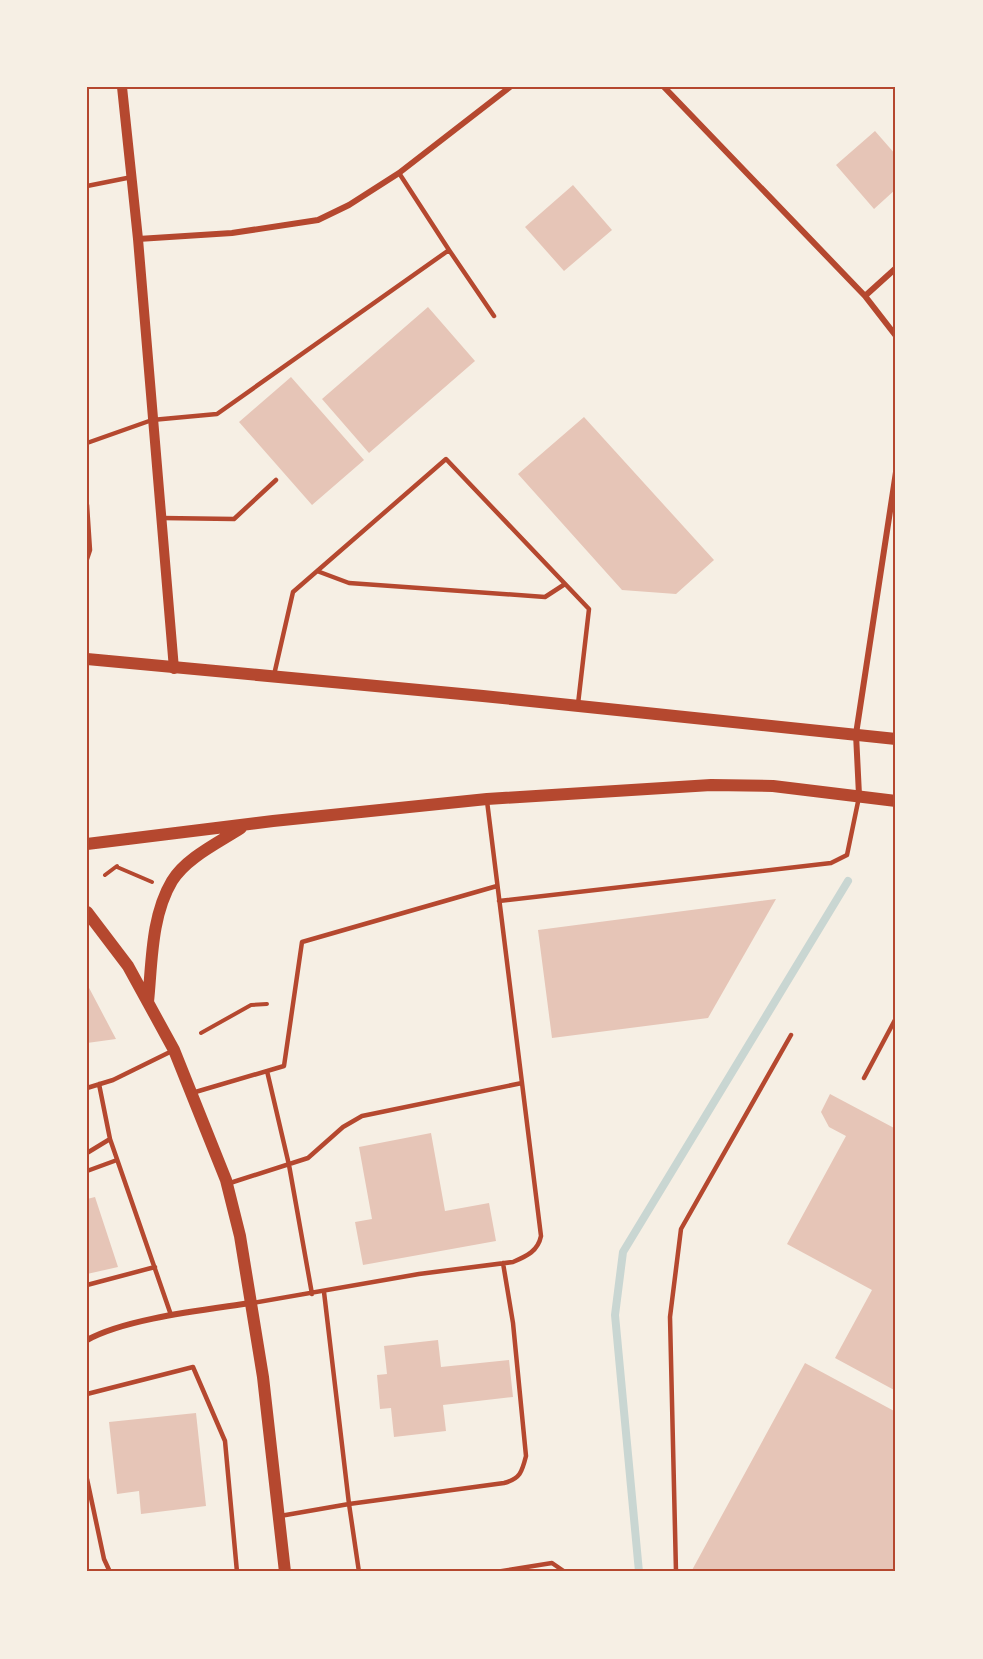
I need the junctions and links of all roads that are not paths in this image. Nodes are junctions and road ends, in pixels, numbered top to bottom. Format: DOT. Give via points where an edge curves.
graph roads {
  1 [pos="122,87"];
  2 [pos="510,87"];
  3 [pos="664,87"];
  4 [pos="399,173"];
  5 [pos="132,177"];
  6 [pos="87,186"];
  7 [pos="138,239"];
  8 [pos="449,250"];
  9 [pos="896,268"];
  10 [pos="865,296"];
  11 [pos="494,316"];
  12 [pos="896,336"];
  13 [pos="152,420"];
  14 [pos="87,443"];
  15 [pos="896,472"];
  16 [pos="276,480"];
  17 [pos="87,505"];
  18 [pos="162,519"];
  19 [pos="87,559"];
  20 [pos="317,571"];
  21 [pos="565,584"];
  22 [pos="87,660"];
  23 [pos="174,669"];
  24 [pos="273,678"];
  25 [pos="578,706"];
  26 [pos="856,734"];
  27 [pos="896,740"];
  28 [pos="859,795"];
  29 [pos="487,799"];
  30 [pos="896,801"];
  31 [pos="243,826"];
  32 [pos="87,844"];
  33 [pos="497,886"];
  34 [pos="499,902"];
  35 [pos="87,912"];
  36 [pos="148,1002"];
  37 [pos="896,1018"];
  38 [pos="791,1035"];
  39 [pos="174,1050"];
  40 [pos="267,1071"];
  41 [pos="864,1078"];
  42 [pos="522,1083"];
  43 [pos="99,1084"];
  44 [pos="87,1088"];
  45 [pos="192,1093"];
  46 [pos="110,1139"];
  47 [pos="87,1153"];
  48 [pos="117,1160"];
  49 [pos="289,1165"];
  50 [pos="87,1171"];
  51 [pos="227,1184"];
  52 [pos="504,1263"];
  53 [pos="155,1267"];
  54 [pos="87,1285"];
  55 [pos="324,1292"];
  56 [pos="312,1294"];
  57 [pos="251,1303"];
  58 [pos="172,1316"];
  59 [pos="87,1340"];
  60 [pos="87,1394"];
  61 [pos="87,1479"];
  62 [pos="349,1504"];
  63 [pos="279,1516"];
  64 [pos="110,1572"];
  65 [pos="237,1572"];
  66 [pos="285,1572"];
  67 [pos="359,1572"];
  68 [pos="496,1572"];
  69 [pos="565,1572"];
  70 [pos="676,1572"];
  1 -- 5 [label="street"];
  2 -- 4 [label="street"];
  3 -- 10 [label="street"];
  4 -- 7 [label="street" via="318,220 232,233"];
  4 -- 8 [label="lane"];
  5 -- 6 [label="lane"];
  5 -- 7 [label="street"];
  7 -- 13 [label="street"];
  8 -- 11 [label="lane"];
  8 -- 13 [label="lane" via="217,414"];
  9 -- 10 [label="street"];
  10 -- 12 [label="street"];
  13 -- 14 [label="lane"];
  13 -- 18 [label="street"];
  15 -- 26 [label="street"];
  16 -- 18 [label="lane" via="234,519"];
  17 -- 19 [label="lane"];
  18 -- 23 [label="street"];
  20 -- 21 [label="lane" via="349,583 545,597"];
  20 -- 21 [label="lane" via="446,459"];
  20 -- 24 [label="lane" via="293,592"];
  21 -- 25 [label="lane" via="589,609"];
  22 -- 23 [label="main road"];
  23 -- 24 [label="main road"];
  24 -- 25 [label="main road"];
  25 -- 26 [label="main road"];
  26 -- 27 [label="main road"];
  26 -- 28 [label="street"];
  28 -- 29 [label="main road" via="773,786 711,785"];
  28 -- 30 [label="main road"];
  28 -- 34 [label="lane" via="847,855 831,863"];
  29 -- 31 [label="main road"];
  29 -- 33 [label="lane"];
  31 -- 32 [label="main road"];
  31 -- 36 [label="main road" via="194,859 172,880 160,907 155,932"];
  33 -- 34 [label="lane"];
  33 -- 40 [label="lane" via="302,942 284,1066"];
  34 -- 42 [label="lane"];
  35 -- 36 [label="main road" via="128,966"];
  36 -- 39 [label="main road"];
  37 -- 41 [label="lane"];
  38 -- 70 [label="lane" via="681,1229 670,1317"];
  39 -- 43 [label="lane"];
  39 -- 45 [label="main road"];
  40 -- 45 [label="lane"];
  40 -- 49 [label="lane"];
  42 -- 49 [label="lane" via="362,1116 343,1126 308,1158"];
  42 -- 52 [label="lane" via="541,1236 539,1246 527,1256"];
  43 -- 44 [label="lane"];
  43 -- 46 [label="lane"];
  45 -- 51 [label="main road"];
  46 -- 47 [label="lane"];
  46 -- 48 [label="lane"];
  48 -- 50 [label="lane"];
  48 -- 53 [label="lane"];
  49 -- 51 [label="lane"];
  49 -- 56 [label="lane"];
  51 -- 57 [label="main road"];
  52 -- 55 [label="lane"];
  52 -- 62 [label="lane" via="524,1430 526,1456 521,1475 504,1483"];
  53 -- 54 [label="lane"];
  53 -- 58 [label="lane"];
  55 -- 56 [label="lane"];
  55 -- 62 [label="lane"];
  56 -- 57 [label="lane"];
  57 -- 58 [label="street"];
  57 -- 63 [label="main road"];
  58 -- 59 [label="street" via="113,1329"];
  60 -- 65 [label="lane" via="193,1367 225,1441"];
  61 -- 64 [label="lane"];
  62 -- 63 [label="lane"];
  62 -- 67 [label="lane"];
  63 -- 66 [label="main road"];
  68 -- 69 [label="lane" via="552,1563"];
}
